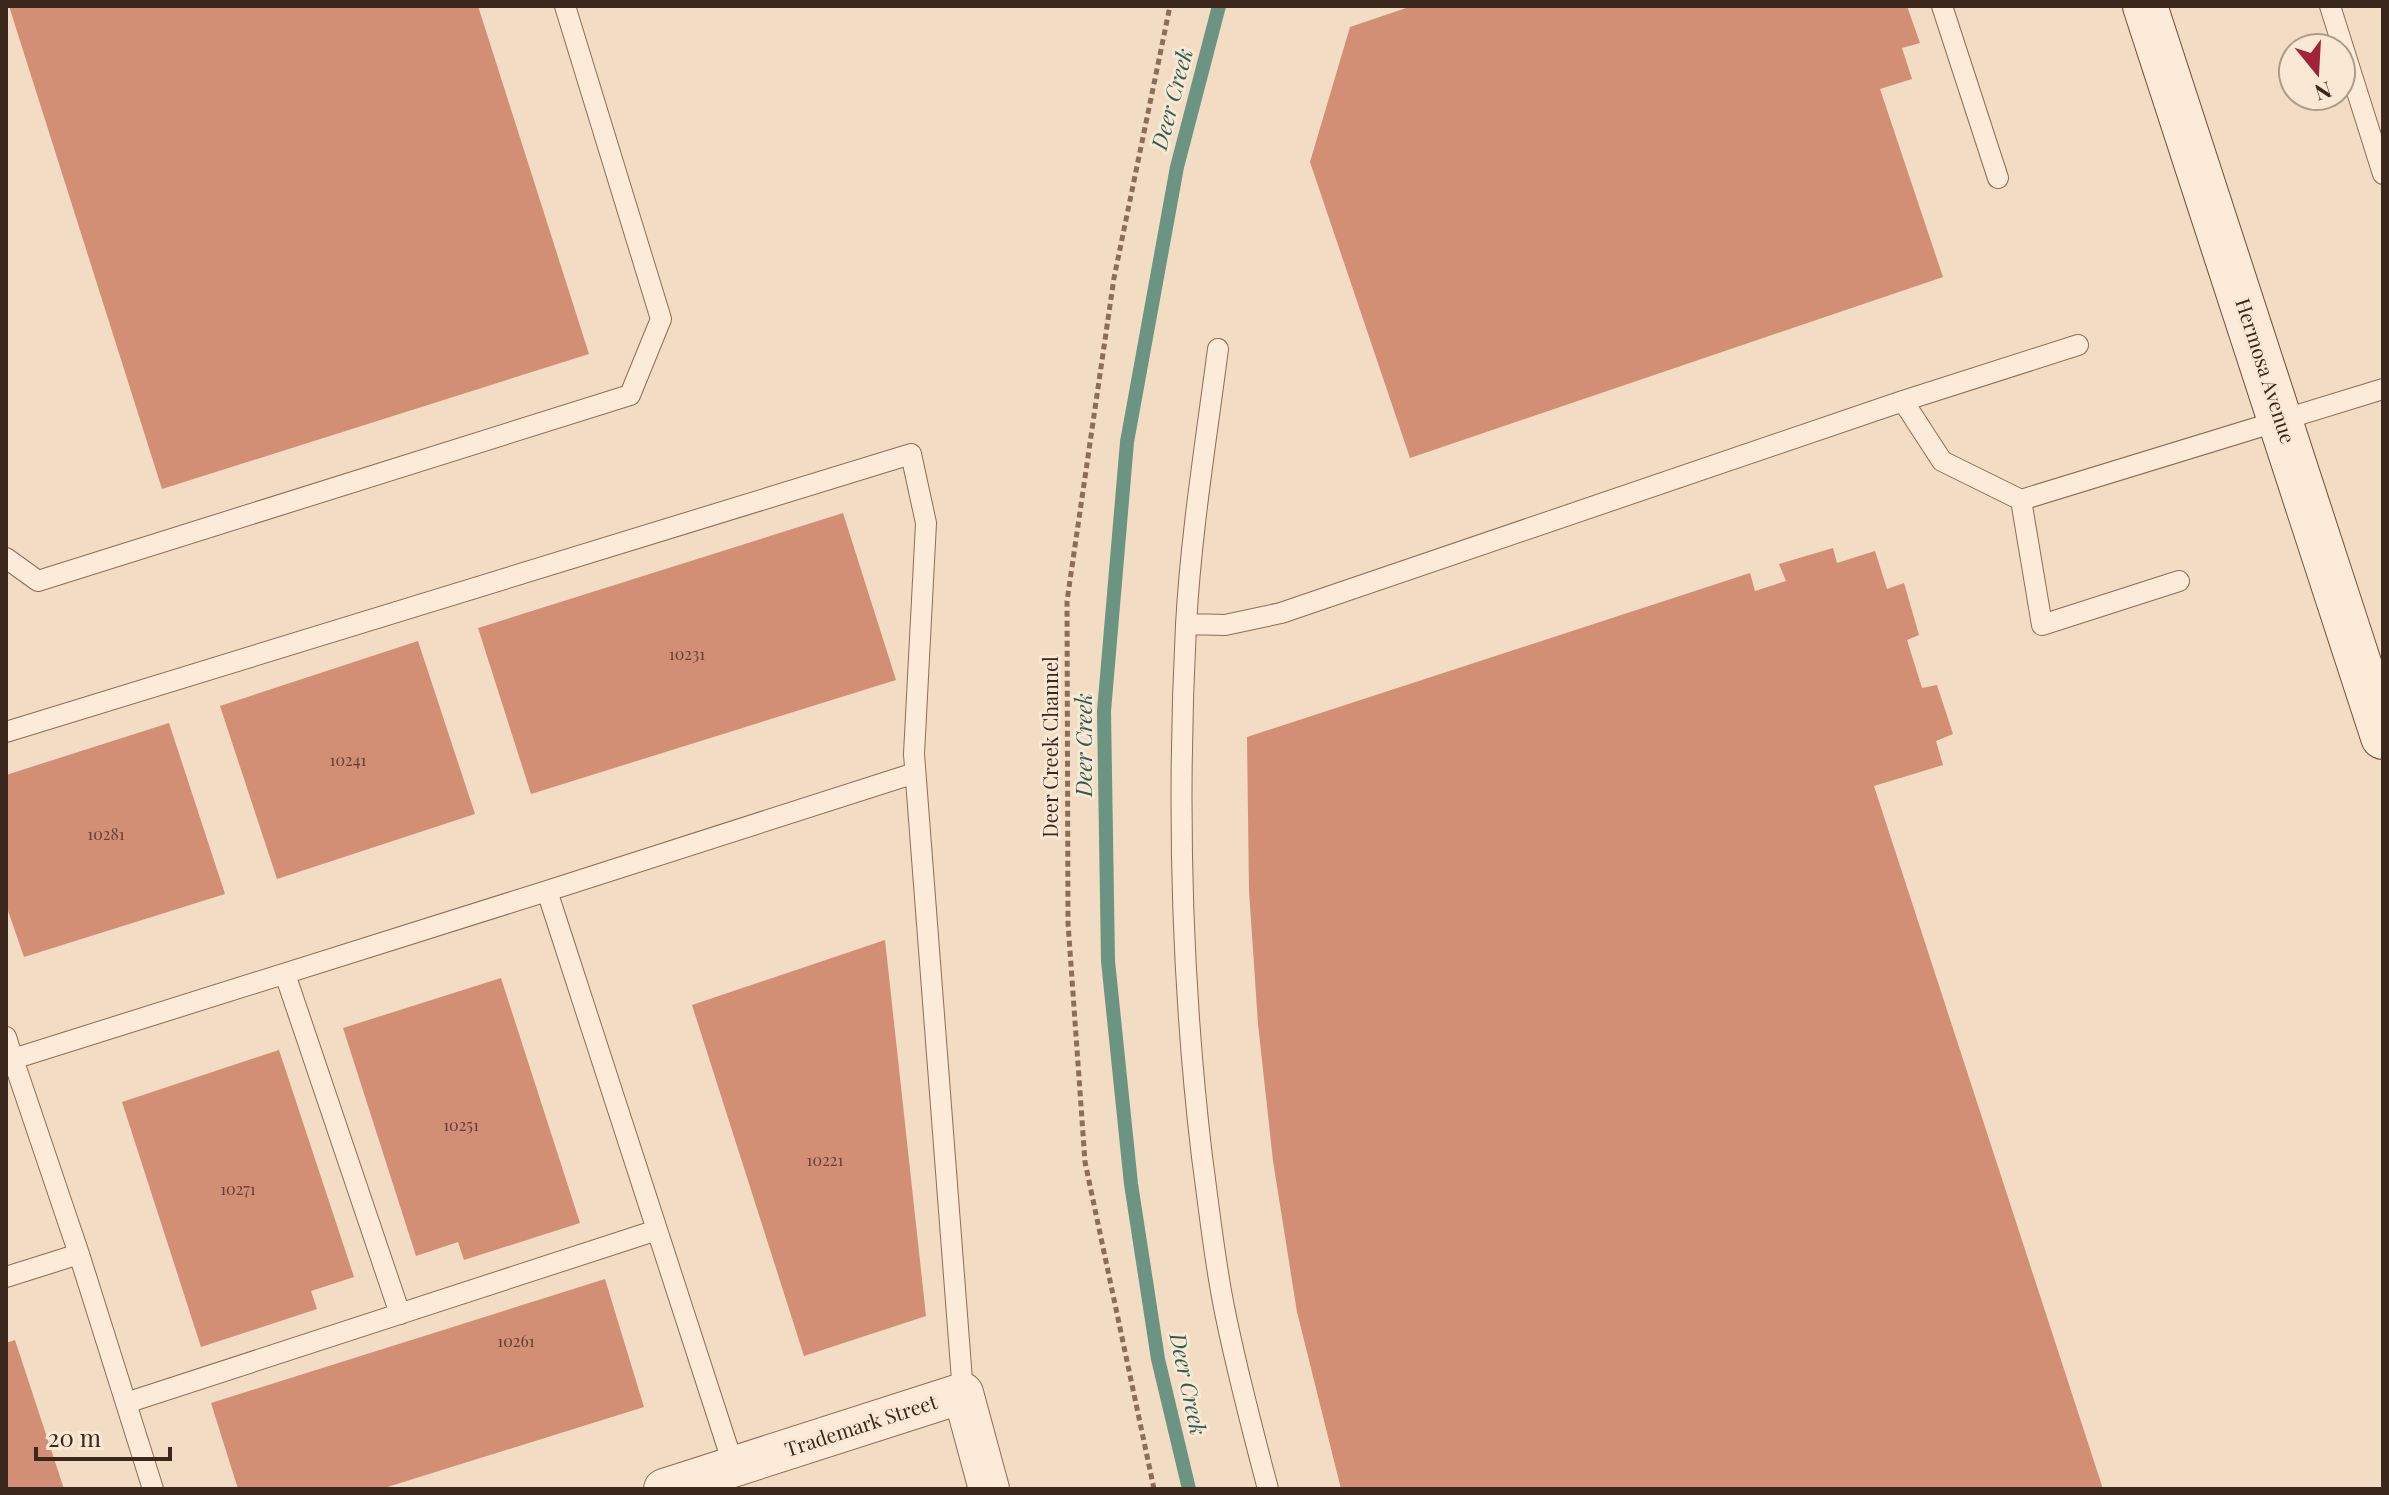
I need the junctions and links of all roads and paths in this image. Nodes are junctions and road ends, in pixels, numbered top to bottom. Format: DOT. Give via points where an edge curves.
graph roads {
  1 [pos="565,6"];
  2 [pos="1170,6"];
  3 [pos="1942,6"];
  4 [pos="2145,6"];
  5 [pos="2330,6"];
  6 [pos="2383,174"];
  7 [pos="1998,178"];
  8 [pos="2078,345"];
  9 [pos="1218,349"];
  10 [pos="2383,389"];
  11 [pos="1903,401"];
  12 [pos="2281,421"];
  13 [pos="2021,500"];
  14 [pos="6,558"];
  15 [pos="2179,581"];
  16 [pos="1186,624"];
  17 [pos="6,732"];
  18 [pos="2383,737"];
  19 [pos="915,773"];
  20 [pos="547,891"];
  21 [pos="285,974"];
  22 [pos="6,1037"];
  23 [pos="13,1059"];
  24 [pos="657,1230"];
  25 [pos="79,1254"];
  26 [pos="6,1277"];
  27 [pos="400,1314"];
  28 [pos="963,1393"];
  29 [pos="126,1403"];
  30 [pos="734,1467"];
  31 [pos="153,1489"];
  32 [pos="664,1489"];
  33 [pos="989,1489"];
  34 [pos="1154,1489"];
  35 [pos="1268,1489"];
  1 -- 14 [label="lane" via="661,319 630,395 38,581"];
  2 -- 34 [label="path, Deer Creek Channel" via="1114,278 1067,601 1068,923 1085,1162"];
  3 -- 7 [label="lane"];
  4 -- 12 [label="street, Hermosa Avenue"];
  5 -- 6 [label="lane"];
  8 -- 11 [label="lane"];
  9 -- 16 [label="lane"];
  10 -- 12 [label="lane"];
  11 -- 13 [label="lane" via="1942,461"];
  11 -- 16 [label="lane" via="1281,613 1225,625"];
  12 -- 13 [label="lane"];
  12 -- 18 [label="street, Hermosa Avenue"];
  13 -- 15 [label="lane" via="2042,625"];
  16 -- 35 [label="lane" via="1180,794 1185,980 1195,1095 1224,1304"];
  17 -- 19 [label="lane" via="911,454 926,523"];
  19 -- 20 [label="lane"];
  19 -- 28 [label="lane"];
  20 -- 21 [label="lane"];
  20 -- 24 [label="lane"];
  21 -- 23 [label="lane"];
  21 -- 27 [label="lane"];
  22 -- 23 [label="lane"];
  23 -- 25 [label="lane"];
  24 -- 27 [label="lane"];
  24 -- 30 [label="lane"];
  25 -- 26 [label="lane"];
  25 -- 29 [label="lane"];
  27 -- 29 [label="lane"];
  28 -- 30 [label="street, Trademark Street"];
  28 -- 33 [label="street, Trademark Street"];
  29 -- 31 [label="lane"];
  30 -- 32 [label="street, Trademark Street"];
}
